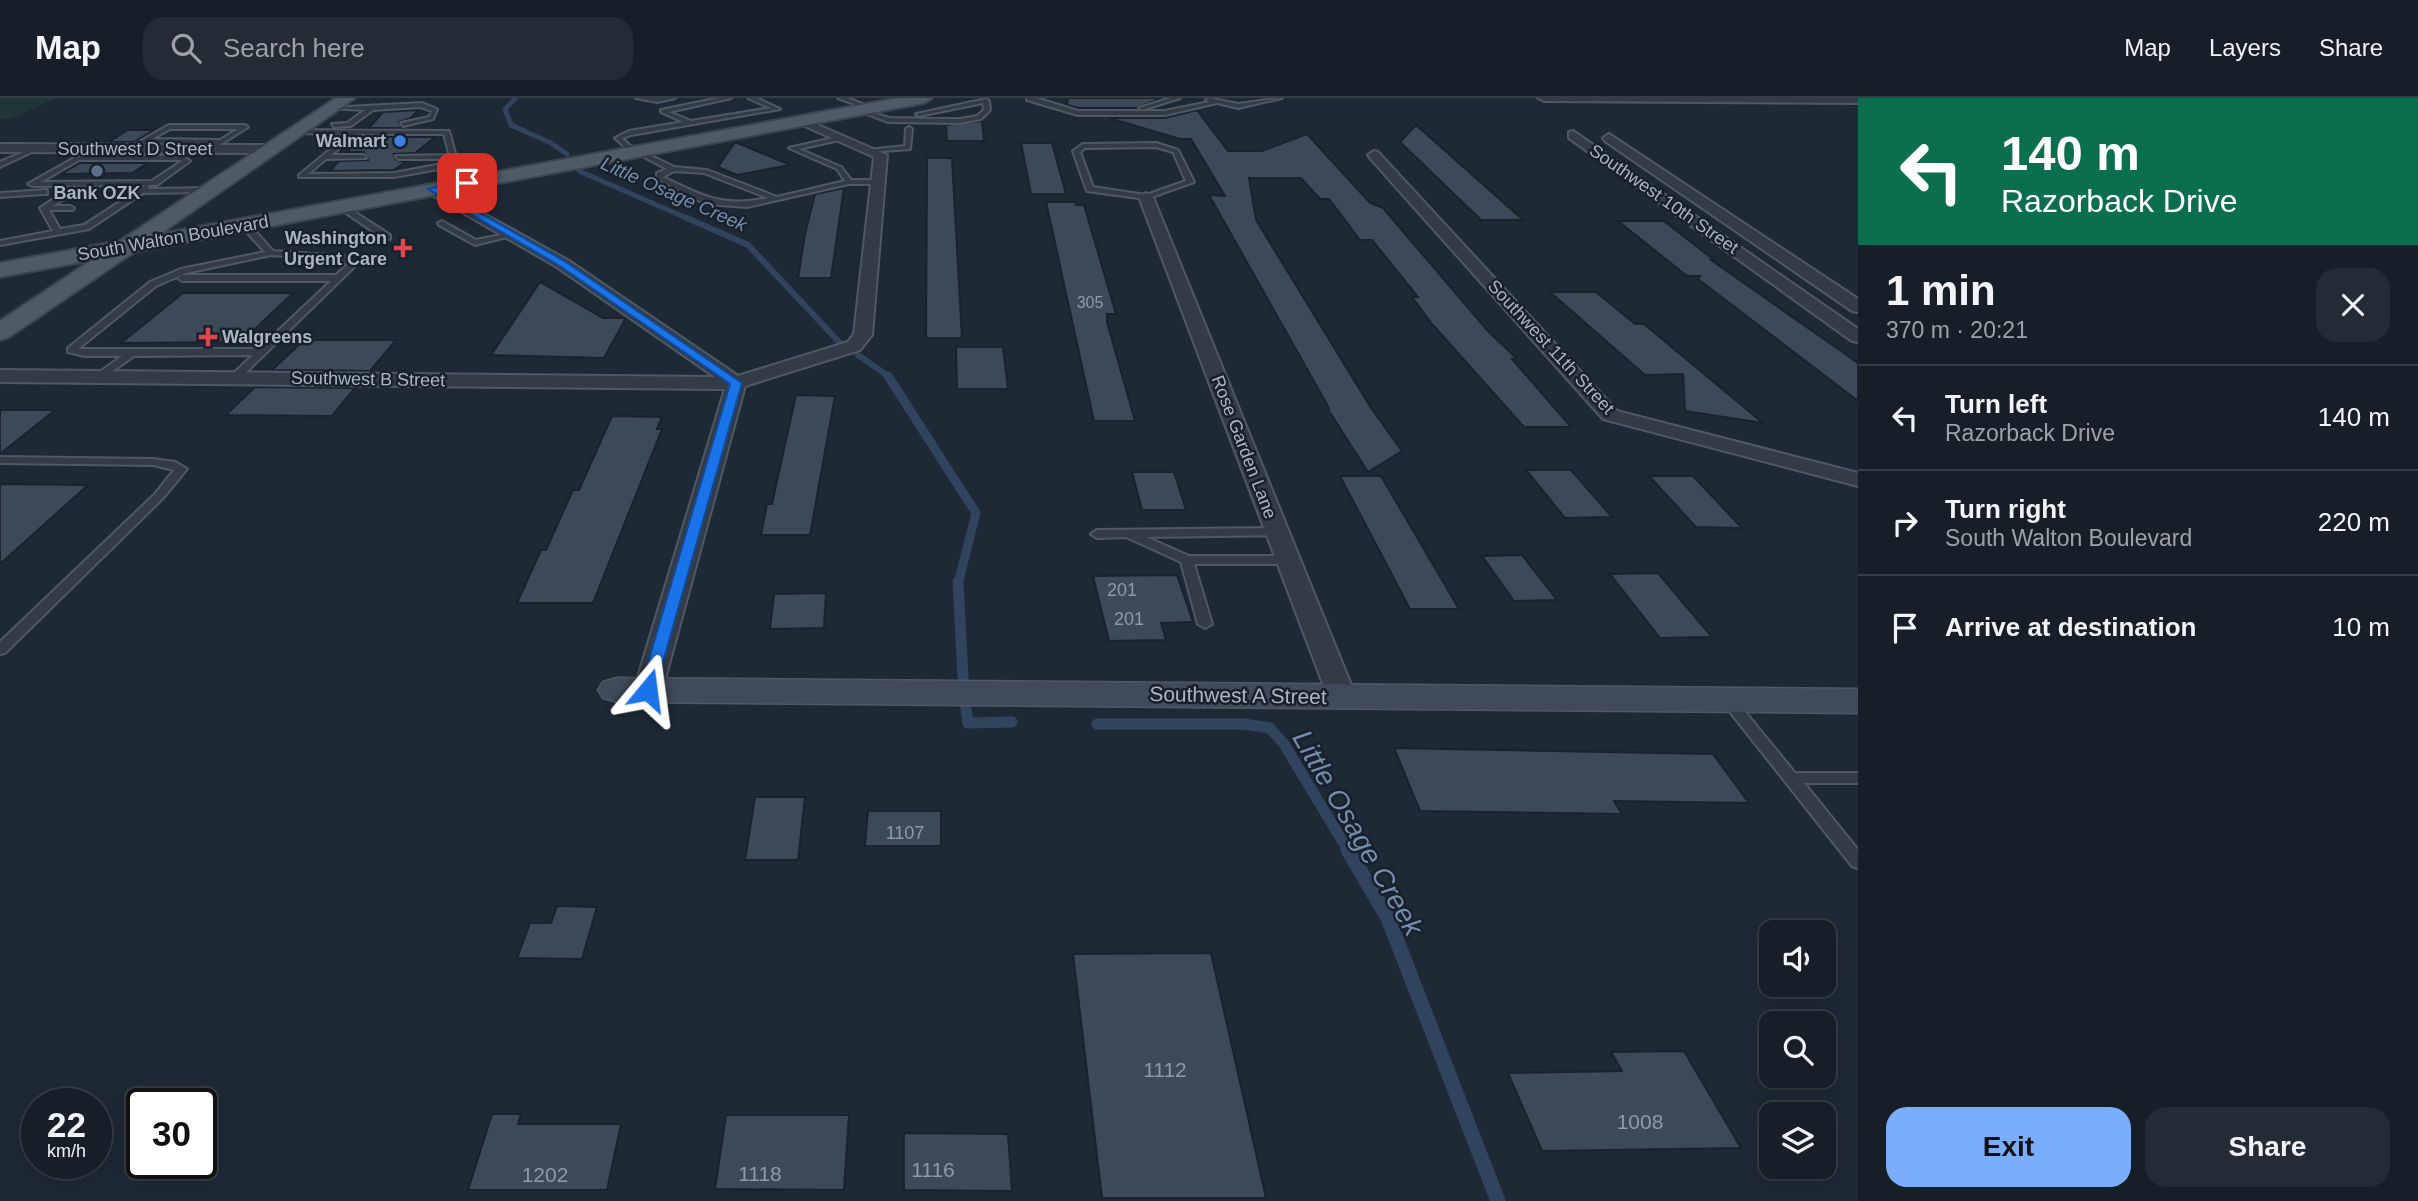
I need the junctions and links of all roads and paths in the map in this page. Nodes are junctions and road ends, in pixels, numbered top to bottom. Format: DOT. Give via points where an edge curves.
graph roads {
  1 [pos="347,98"];
  2 [pos="639,98"];
  3 [pos="672,98"];
  4 [pos="728,98"];
  5 [pos="751,98"];
  6 [pos="841,98"];
  7 [pos="924,98"];
  8 [pos="978,98"];
  9 [pos="1033,98"];
  10 [pos="1177,98"];
  11 [pos="1201,98"];
  12 [pos="1279,98"];
  13 [pos="1546,99"];
  14 [pos="1858,100"];
  15 [pos="986,101"];
  16 [pos="1216,102"];
  17 [pos="331,108"];
  18 [pos="371,108"];
  19 [pos="667,108"];
  20 [pos="864,109"];
  21 [pos="1117,113"];
  22 [pos="713,120"];
  23 [pos="888,120"];
  24 [pos="802,121"];
  25 [pos="699,122"];
  26 [pos="690,123"];
  27 [pos="349,125"];
  28 [pos="301,129"];
  29 [pos="909,129"];
  30 [pos="355,132"];
  31 [pos="741,132"];
  32 [pos="1573,135"];
  33 [pos="1604,135"];
  34 [pos="842,138"];
  35 [pos="143,141"];
  36 [pos="216,145"];
  37 [pos="0,148"];
  38 [pos="37,148"];
  39 [pos="125,149"];
  40 [pos="271,149"];
  41 [pos="870,150"];
  42 [pos="637,151"];
  43 [pos="1374,155"];
  44 [pos="325,157"];
  45 [pos="364,157"];
  46 [pos="450,157"];
  47 [pos="104,158"];
  48 [pos="404,158"];
  49 [pos="0,165"];
  50 [pos="445,166"];
  51 [pos="85,169"];
  52 [pos="673,169"];
  53 [pos="77,174"];
  54 [pos="849,182"];
  55 [pos="881,182"];
  56 [pos="154,183"];
  57 [pos="467,183"];
  58 [pos="58,184"];
  59 [pos="432,189"];
  60 [pos="210,190"];
  61 [pos="72,191"];
  62 [pos="141,191"];
  63 [pos="2,194"];
  64 [pos="1146,197"];
  65 [pos="776,199"];
  66 [pos="189,204"];
  67 [pos="1673,205"];
  68 [pos="1707,205"];
  69 [pos="44,208"];
  70 [pos="70,208"];
  71 [pos="105,208"];
  72 [pos="116,208"];
  73 [pos="334,208"];
  74 [pos="442,223"];
  75 [pos="245,225"];
  76 [pos="58,233"];
  77 [pos="511,234"];
  78 [pos="387,237"];
  79 [pos="1,240"];
  80 [pos="128,246"];
  81 [pos="271,253"];
  82 [pos="0,270"];
  83 [pos="170,278"];
  84 [pos="340,278"];
  85 [pos="0,279"];
  86 [pos="51,298"];
  87 [pos="1858,307"];
  88 [pos="1832,318"];
  89 [pos="1858,318"];
  90 [pos="0,332"];
  91 [pos="1858,337"];
  92 [pos="265,349"];
  93 [pos="131,352"];
  94 [pos="0,376"];
  95 [pos="101,376"];
  96 [pos="234,377"];
  97 [pos="736,383"];
  98 [pos="0,460"];
  99 [pos="1858,480"];
  100 [pos="1277,532"];
  101 [pos="1127,533"];
  102 [pos="1097,534"];
  103 [pos="1288,560"];
  104 [pos="1187,561"];
  105 [pos="1205,624"];
  106 [pos="0,650"];
  107 [pos="633,690"];
  108 [pos="1342,696"];
  109 [pos="1728,700"];
  110 [pos="1858,701"];
  111 [pos="1791,778"];
  112 [pos="1858,778"];
  113 [pos="1858,862"];
  1 -- 17 [label="main road"];
  2 -- 3 [label="lane"];
  4 -- 19 [label="lane"];
  5 -- 22 [label="lane" via="777,109"];
  6 -- 20 [label="lane"];
  7 -- 20 [label="main road, South Walton Boulevard"];
  8 -- 15 [label="lane"];
  9 -- 21 [label="lane" via="1029,99 1079,113"];
  10 -- 21 [label="lane"];
  11 -- 16 [label="lane"];
  12 -- 16 [label="lane" via="1246,106"];
  13 -- 14 [label="street"];
  15 -- 23 [label="lane"];
  15 -- 23 [label="lane" via="987,110 979,118"];
  16 -- 21 [label="lane" via="1165,113"];
  17 -- 18 [label="lane"];
  17 -- 28 [label="main road"];
  18 -- 27 [label="lane"];
  18 -- 27 [label="lane" via="422,105 433,108 435,114 409,124"];
  19 -- 25 [label="lane"];
  19 -- 26 [label="lane" via="663,111"];
  20 -- 23 [label="lane"];
  20 -- 24 [label="main road, South Walton Boulevard"];
  22 -- 25 [label="lane"];
  22 -- 31 [label="lane"];
  24 -- 31 [label="main road, South Walton Boulevard"];
  24 -- 34 [label="street"];
  25 -- 26 [label="lane"];
  26 -- 42 [label="lane" via="618,138"];
  27 -- 28 [label="lane"];
  28 -- 30 [label="lane"];
  28 -- 40 [label="main road"];
  29 -- 41 [label="lane" via="908,148"];
  30 -- 44 [label="lane"];
  30 -- 46 [label="lane" via="447,132"];
  31 -- 42 [label="main road, South Walton Boulevard"];
  32 -- 33 [label="street, Southwest 10th Street"];
  32 -- 67 [label="street, Southwest 10th Street"];
  33 -- 68 [label="street, Southwest 10th Street"];
  34 -- 41 [label="street"];
  34 -- 54 [label="lane" via="792,148 839,168"];
  35 -- 36 [label="lane"];
  35 -- 36 [label="lane" via="169,127 245,127"];
  35 -- 39 [label="lane"];
  36 -- 39 [label="street, Southwest D Street"];
  36 -- 40 [label="street, Southwest D Street"];
  37 -- 38 [label="street, Southwest D Street"];
  38 -- 39 [label="street, Southwest D Street"];
  38 -- 49 [label="lane"];
  39 -- 47 [label="lane"];
  40 -- 60 [label="main road"];
  41 -- 55 [label="street" via="881,155"];
  42 -- 52 [label="lane"];
  42 -- 57 [label="main road, South Walton Boulevard"];
  43 -- 99 [label="street, Southwest 11th Street" via="1610,415"];
  44 -- 45 [label="lane"];
  44 -- 50 [label="lane" via="301,176"];
  46 -- 48 [label="lane"];
  46 -- 50 [label="lane"];
  47 -- 51 [label="lane"];
  47 -- 56 [label="lane" via="187,159"];
  47 -- 58 [label="lane" via="78,158 32,184"];
  50 -- 57 [label="lane"];
  52 -- 65 [label="lane" via="705,171"];
  52 -- 65 [label="lane" via="659,178 709,202 747,205"];
  53 -- 58 [label="lane"];
  54 -- 55 [label="lane"];
  54 -- 65 [label="lane"];
  55 -- 97 [label="street" via="863,335 855,346"];
  56 -- 58 [label="lane"];
  56 -- 62 [label="lane"];
  57 -- 59 [label="main road, South Walton Boulevard"];
  59 -- 73 [label="main road, South Walton Boulevard"];
  59 -- 77 [label="street"];
  60 -- 62 [label="lane"];
  60 -- 66 [label="main road"];
  61 -- 62 [label="lane"];
  61 -- 63 [label="lane"];
  61 -- 69 [label="lane"];
  62 -- 72 [label="lane"];
  64 -- 64 [label="lane" via="1189,182 1176,151 1156,145 1083,146 1076,151 1090,189"];
  64 -- 100 [label="street, Rose Garden Lane"];
  66 -- 73 [label="main road" via="237,215"];
  66 -- 80 [label="main road"];
  67 -- 68 [label="street"];
  67 -- 88 [label="street, Southwest 10th Street"];
  68 -- 87 [label="street, Southwest 10th Street"];
  69 -- 70 [label="lane"];
  69 -- 76 [label="lane"];
  71 -- 72 [label="lane"];
  72 -- 76 [label="lane" via="86,227"];
  73 -- 75 [label="main road, South Walton Boulevard"];
  73 -- 78 [label="lane"];
  74 -- 77 [label="lane" via="475,243"];
  75 -- 80 [label="main road, South Walton Boulevard"];
  75 -- 81 [label="lane"];
  76 -- 79 [label="lane"];
  77 -- 97 [label="street" via="563,264"];
  80 -- 82 [label="main road, South Walton Boulevard"];
  80 -- 86 [label="main road"];
  81 -- 83 [label="lane"];
  81 -- 84 [label="lane" via="344,258 352,265"];
  83 -- 84 [label="lane"];
  83 -- 93 [label="lane" via="153,284 71,350"];
  84 -- 92 [label="lane"];
  85 -- 86 [label="main road" via="22,282"];
  86 -- 90 [label="main road"];
  88 -- 89 [label="street"];
  88 -- 91 [label="street, Southwest 10th Street"];
  92 -- 93 [label="lane" via="152,346"];
  92 -- 96 [label="lane"];
  93 -- 95 [label="lane"];
  94 -- 95 [label="street, Southwest B Street"];
  95 -- 96 [label="street, Southwest B Street"];
  96 -- 97 [label="street, Southwest B Street"];
  97 -- 107 [label="street"];
  98 -- 106 [label="lane" via="153,462 181,469 159,496"];
  100 -- 101 [label="lane"];
  100 -- 103 [label="street, Rose Garden Lane"];
  101 -- 102 [label="lane"];
  101 -- 104 [label="lane"];
  103 -- 104 [label="lane"];
  103 -- 108 [label="street, Rose Garden Lane"];
  104 -- 105 [label="lane"];
  107 -- 108 [label="street, Southwest A Street"];
  108 -- 109 [label="street, Southwest A Street"];
  109 -- 110 [label="street, Southwest A Street"];
  109 -- 111 [label="lane"];
  111 -- 112 [label="lane"];
  111 -- 113 [label="lane"];
}
